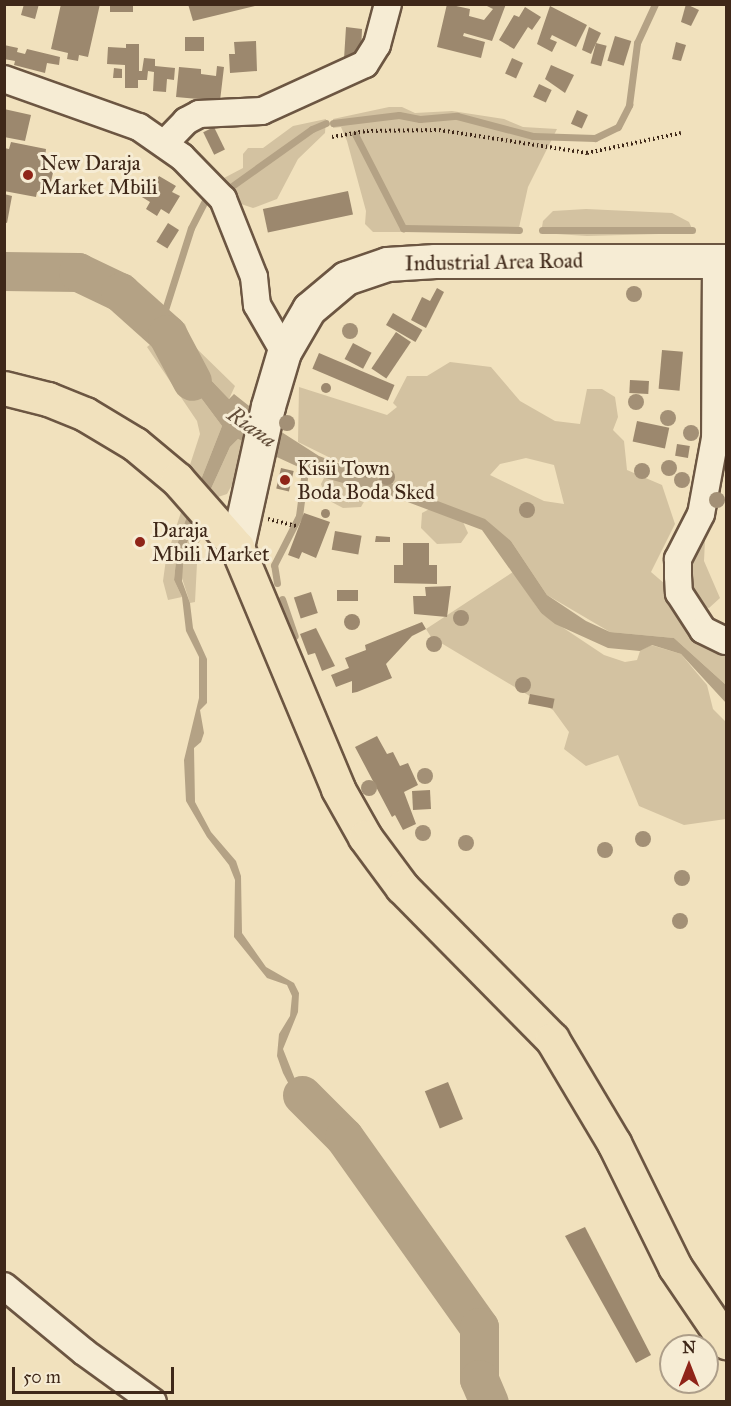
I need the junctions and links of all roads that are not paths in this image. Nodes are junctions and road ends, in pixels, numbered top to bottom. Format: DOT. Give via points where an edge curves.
graph roads {
  1 [pos="388,4"];
  2 [pos="4,79"];
  3 [pos="164,144"];
  4 [pos="721,261"];
  5 [pos="284,352"];
  6 [pos="4,388"];
  7 [pos="237,547"];
  8 [pos="726,640"];
  9 [pos="4,1286"];
  10 [pos="726,1342"];
  11 [pos="153,1401"];
  1 -- 3 [label="street" via="377,45 365,64 262,111 199,114 186,121"];
  2 -- 3 [label="street" via="139,127"];
  3 -- 5 [label="street" via="223,199 254,277 257,305"];
  4 -- 5 [label="main road, Industrial Area Road" via="387,264 346,278 316,303"];
  4 -- 8 [label="street" via="715,438 701,514 678,559 678,576 682,600 703,630"];
  5 -- 7 [label="main road, Industrial Area Road"];
  6 -- 7 [label="highway" via="85,414 135,444 177,479"];
  7 -- 10 [label="highway" via="338,789 364,837 402,887 552,1039 614,1143 675,1267"];
  9 -- 11 [label="street" via="84,1352"];
}
